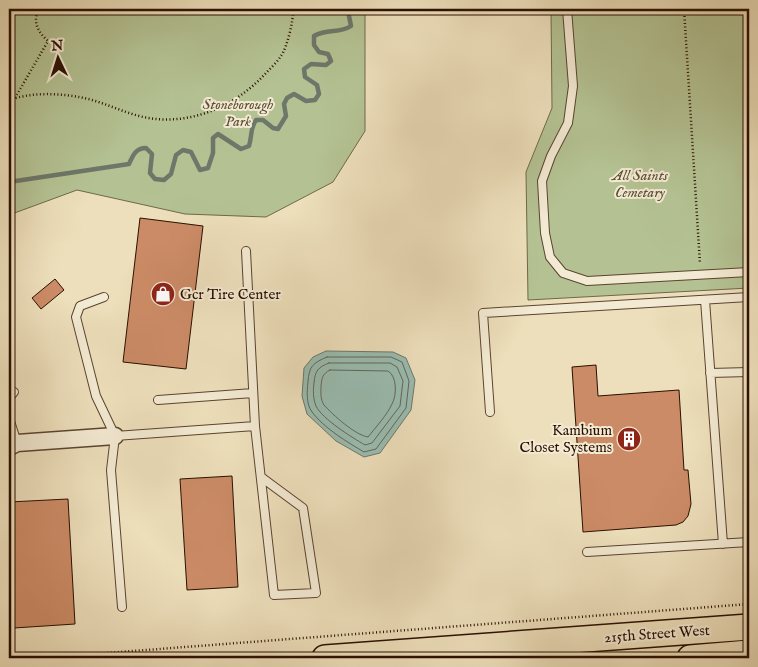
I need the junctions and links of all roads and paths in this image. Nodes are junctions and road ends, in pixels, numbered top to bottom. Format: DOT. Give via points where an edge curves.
graph roads {
  1 [pos="39,9"];
  2 [pos="293,9"];
  3 [pos="567,9"];
  4 [pos="684,9"];
  5 [pos="9,66"];
  6 [pos="15,98"];
  7 [pos="9,100"];
  8 [pos="246,250"];
  9 [pos="749,272"];
  10 [pos="701,275"];
  11 [pos="104,297"];
  12 [pos="749,298"];
  13 [pos="705,300"];
  14 [pos="749,372"];
  15 [pos="710,374"];
  16 [pos="253,393"];
  17 [pos="158,400"];
  18 [pos="490,412"];
  19 [pos="9,418"];
  20 [pos="255,426"];
  21 [pos="115,436"];
  22 [pos="13,445"];
  23 [pos="261,477"];
  24 [pos="749,542"];
  25 [pos="723,544"];
  26 [pos="587,552"];
  27 [pos="749,604"];
  28 [pos="122,607"];
  29 [pos="749,627"];
  30 [pos="749,652"];
  31 [pos="42,658"];
  32 [pos="324,658"];
  33 [pos="690,658"];
  1 -- 6 [label="path" via="36,22 39,33 48,41"];
  2 -- 6 [label="path" via="283,55 244,92 222,107 196,116 166,120 85,98 50,94"];
  3 -- 10 [label="lane" via="574,86 568,123 542,181 550,257 563,273 587,281"];
  4 -- 10 [label="path"];
  5 -- 6 [label="path"];
  6 -- 7 [label="path"];
  8 -- 16 [label="lane"];
  9 -- 10 [label="lane"];
  11 -- 21 [label="lane" via="80,306 76,317 96,396"];
  12 -- 13 [label="lane"];
  13 -- 15 [label="lane"];
  13 -- 18 [label="lane" via="483,313"];
  14 -- 15 [label="lane"];
  15 -- 25 [label="lane"];
  16 -- 17 [label="lane"];
  16 -- 20 [label="lane"];
  19 -- 22 [label="lane"];
  20 -- 21 [label="lane"];
  20 -- 23 [label="lane"];
  21 -- 22 [label="street"];
  21 -- 28 [label="lane" via="111,470"];
  23 -- 23 [label="lane" via="274,595 316,593 303,508"];
  24 -- 25 [label="lane"];
  25 -- 26 [label="lane"];
  27 -- 31 [label="path"];
  29 -- 32 [label="main road, 215th Street West"];
  30 -- 33 [label="main road"];
}
